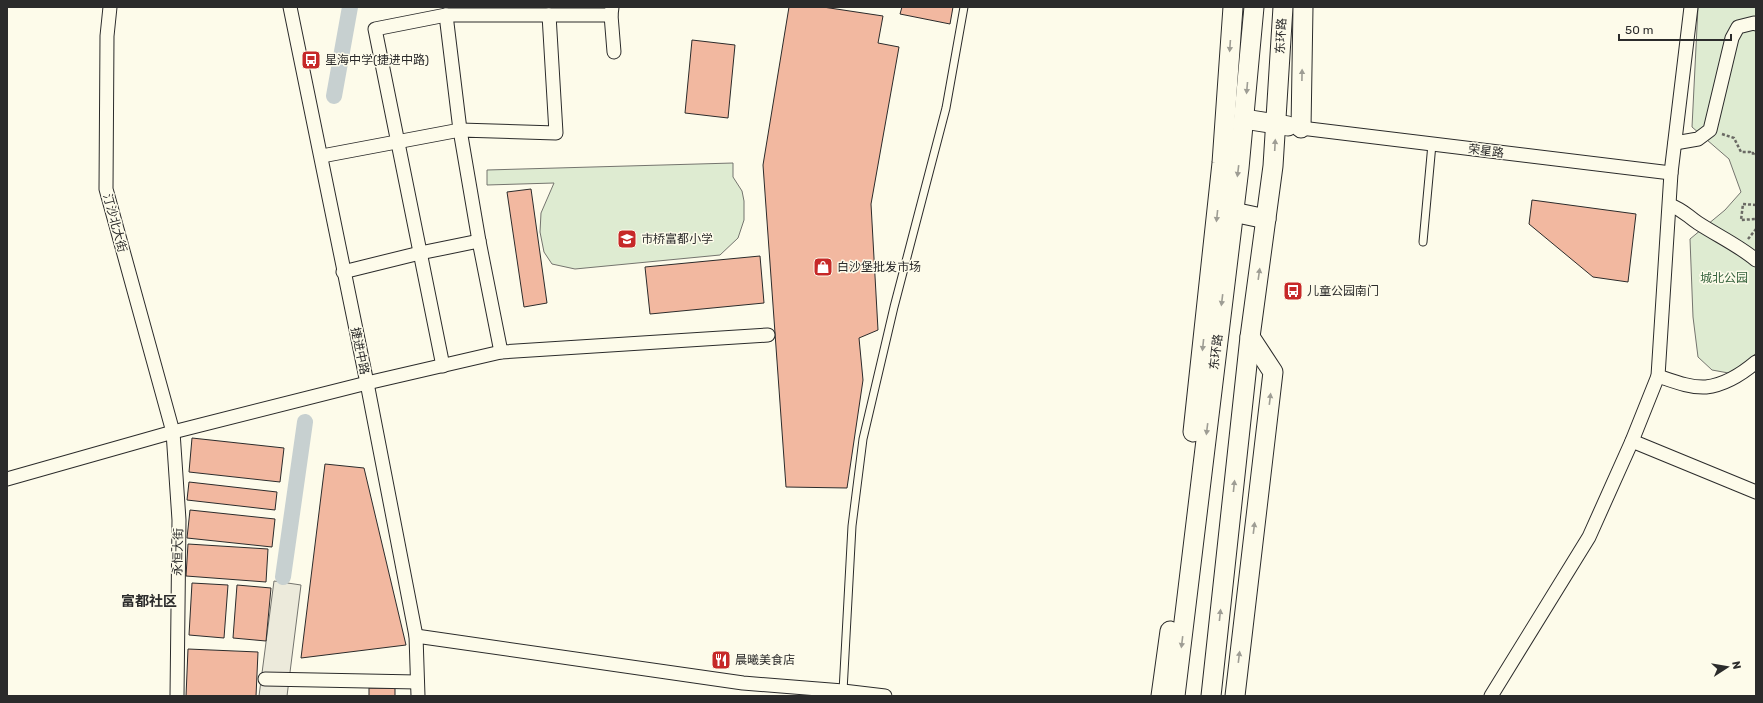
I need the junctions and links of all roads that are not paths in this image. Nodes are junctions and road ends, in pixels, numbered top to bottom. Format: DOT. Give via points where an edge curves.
graph roads {
  1 [pos="110,7"];
  2 [pos="290,7"];
  3 [pos="964,7"];
  4 [pos="1233,7"];
  5 [pos="1254,7"];
  6 [pos="1283,7"];
  7 [pos="1303,7"];
  8 [pos="1691,7"];
  9 [pos="612,11"];
  10 [pos="446,15"];
  11 [pos="549,15"];
  12 [pos="1756,24"];
  13 [pos="614,52"];
  14 [pos="1279,65"];
  15 [pos="1244,119"];
  16 [pos="1276,124"];
  17 [pos="1301,128"];
  18 [pos="460,130"];
  19 [pos="398,141"];
  20 [pos="1675,143"];
  21 [pos="1432,144"];
  22 [pos="322,156"];
  23 [pos="1222,163"];
  24 [pos="1671,173"];
  25 [pos="1670,205"];
  26 [pos="1233,212"];
  27 [pos="1266,220"];
  28 [pos="479,241"];
  29 [pos="1423,242"];
  30 [pos="420,253"];
  31 [pos="1756,260"];
  32 [pos="343,272"];
  33 [pos="768,335"];
  34 [pos="1250,338"];
  35 [pos="501,352"];
  36 [pos="1756,362"];
  37 [pos="443,366"];
  38 [pos="1658,376"];
  39 [pos="367,383"];
  40 [pos="173,432"];
  41 [pos="1632,441"];
  42 [pos="7,479"];
  43 [pos="1756,492"];
  44 [pos="416,636"];
  45 [pos="265,679"];
  46 [pos="417,682"];
  47 [pos="843,691"];
  48 [pos="177,696"];
  49 [pos="418,696"];
  50 [pos="885,696"];
  51 [pos="1161,696"];
  52 [pos="1175,696"];
  53 [pos="1211,696"];
  54 [pos="1235,696"];
  55 [pos="1492,696"];
  1 -- 40 [label="street, 汀沙北大街" via="107,36 106,189"];
  2 -- 22 [label="street, 捷进中路"];
  3 -- 47 [label="lane" via="946,108 894,307 863,439 852,526"];
  4 -- 23 [label="main road, one-way"];
  5 -- 15 [label="main road, 东环路, one-way"];
  6 -- 14 [label="main road, 东环路"];
  17 -- 7 [label="main road, one-way"];
  8 -- 20 [label="street"];
  9 -- 11 [label="street"];
  9 -- 13 [label="street"];
  10 -- 11 [label="street"];
  10 -- 18 [label="street"];
  10 -- 19 [label="street" via="375,29"];
  11 -- 18 [label="street" via="556,132"];
  12 -- 20 [label="street" via="1738,27 1732,38 1710,130 1698,139"];
  14 -- 16 [label="main road, 东环路"];
  14 -- 17 [label="main road"];
  15 -- 16 [label="main road"];
  15 -- 23 [label="main road"];
  15 -- 26 [label="main road, 东环路, one-way"];
  16 -- 17 [label="main road"];
  27 -- 16 [label="main road, one-way" via="1274,166"];
  17 -- 21 [label="street, 荣星路"];
  18 -- 19 [label="street"];
  18 -- 28 [label="street"];
  19 -- 22 [label="street"];
  19 -- 30 [label="street"];
  20 -- 24 [label="street"];
  21 -- 24 [label="street, 荣星路"];
  21 -- 29 [label="lane"];
  22 -- 32 [label="street, 捷进中路"];
  23 -- 51 [label="main road, one-way" via="1178,577"];
  24 -- 25 [label="street"];
  25 -- 31 [label="street" via="1683,210 1698,223"];
  25 -- 38 [label="street"];
  26 -- 27 [label="main road"];
  26 -- 52 [label="main road, 东环路, one-way"];
  34 -- 27 [label="main road, one-way"];
  28 -- 30 [label="street"];
  28 -- 35 [label="street"];
  30 -- 32 [label="street"];
  30 -- 37 [label="street"];
  32 -- 39 [label="street, 捷进中路"];
  33 -- 35 [label="street"];
  53 -- 34 [label="main road, one-way"];
  54 -- 34 [label="main road, one-way" via="1273,372"];
  35 -- 37 [label="street"];
  36 -- 38 [label="street" via="1728,380 1706,387 1682,384"];
  37 -- 39 [label="street"];
  38 -- 41 [label="street"];
  39 -- 40 [label="street"];
  39 -- 44 [label="street, 捷进中路"];
  40 -- 42 [label="street"];
  40 -- 48 [label="street, 永恒大街" via="179,520"];
  41 -- 43 [label="street"];
  41 -- 55 [label="street" via="1589,537"];
  44 -- 46 [label="street, 捷进中路"];
  44 -- 47 [label="street" via="743,683"];
  45 -- 46 [label="street"];
  46 -- 49 [label="street, 捷进中路"];
  47 -- 50 [label="street"];
}
